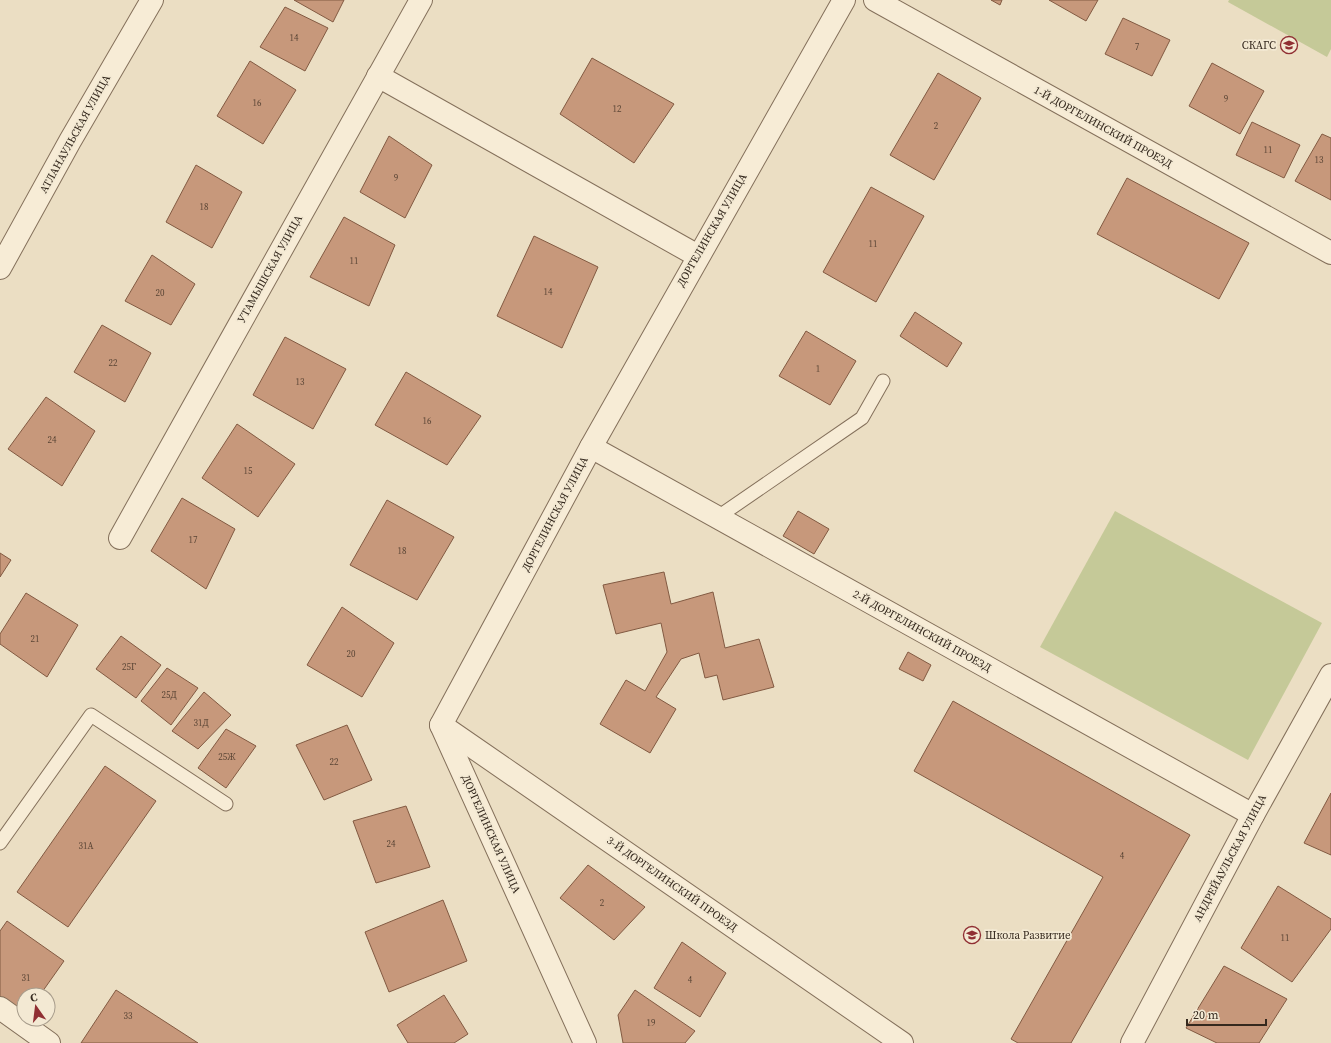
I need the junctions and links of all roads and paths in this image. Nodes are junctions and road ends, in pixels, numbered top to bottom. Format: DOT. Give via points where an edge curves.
graph roads {
  1 [pos="152,0"];
  2 [pos="421,0"];
  3 [pos="844,0"];
  4 [pos="875,0"];
  5 [pos="378,76"];
  6 [pos="1331,253"];
  7 [pos="698,256"];
  8 [pos="0,268"];
  9 [pos="883,381"];
  10 [pos="591,447"];
  11 [pos="718,517"];
  12 [pos="120,538"];
  13 [pos="1331,675"];
  14 [pos="441,725"];
  15 [pos="226,804"];
  16 [pos="1253,815"];
  17 [pos="0,843"];
  18 [pos="0,1008"];
  19 [pos="49,1043"];
  20 [pos="585,1043"];
  21 [pos="902,1043"];
  22 [pos="1132,1043"];
  1 -- 8 [label="street, АТЛАНАУЛЬСКАЯ УЛИЦА"];
  2 -- 5 [label="street, УТАМЫШСКАЯ УЛИЦА"];
  3 -- 7 [label="street, ДОРГЕЛИНСКАЯ УЛИЦА"];
  4 -- 6 [label="street, 1-Й ДОРГЕЛИНСКИЙ ПРОЕЗД"];
  5 -- 7 [label="street"];
  5 -- 12 [label="street, УТАМЫШСКАЯ УЛИЦА"];
  7 -- 10 [label="street, ДОРГЕЛИНСКАЯ УЛИЦА"];
  9 -- 11 [label="lane" via="862,418"];
  10 -- 11 [label="street, 2-Й ДОРГЕЛИНСКИЙ ПРОЕЗД"];
  10 -- 14 [label="street, ДОРГЕЛИНСКАЯ УЛИЦА"];
  11 -- 16 [label="street, 2-Й ДОРГЕЛИНСКИЙ ПРОЕЗД"];
  13 -- 16 [label="street, АНДРЕЙАУЛЬСКАЯ УЛИЦА"];
  14 -- 20 [label="street, ДОРГЕЛИНСКАЯ УЛИЦА"];
  14 -- 21 [label="street, 3-Й ДОРГЕЛИНСКИЙ ПРОЕЗД"];
  15 -- 17 [label="lane" via="91,715"];
  16 -- 22 [label="street, АНДРЕЙАУЛЬСКАЯ УЛИЦА"];
  18 -- 19 [label="street"];
}
